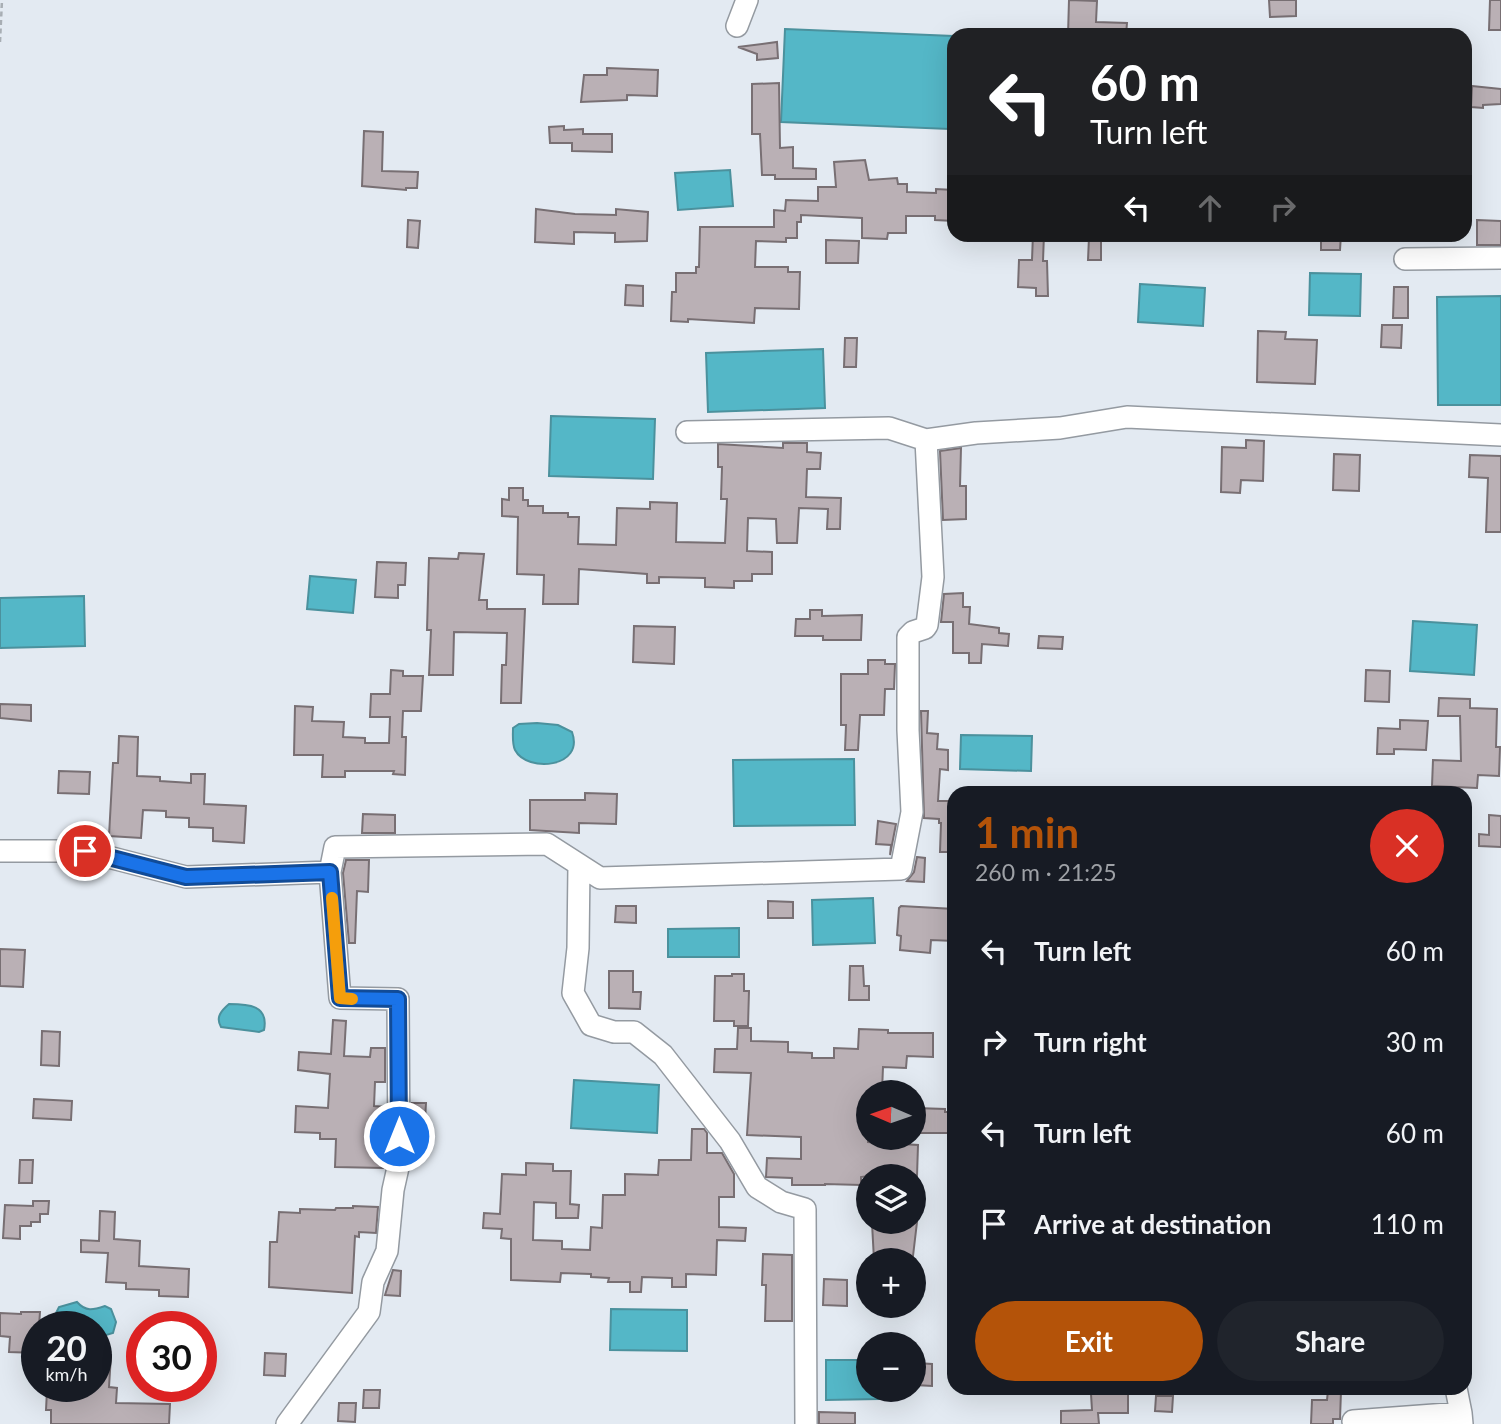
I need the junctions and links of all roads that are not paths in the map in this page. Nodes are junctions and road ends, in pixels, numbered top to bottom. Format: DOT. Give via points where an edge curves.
graph roads {
  1 [pos="747,0"];
  2 [pos="737,26"];
  3 [pos="1501,258"];
  4 [pos="1405,259"];
  5 [pos="687,432"];
  6 [pos="1501,435"];
  7 [pos="926,440"];
  8 [pos="0,851"];
  9 [pos="579,865"];
  10 [pos="330,872"];
  11 [pos="1457,1395"];
  12 [pos="1461,1419"];
  13 [pos="1353,1421"];
  14 [pos="287,1424"];
  15 [pos="806,1424"];
  1 -- 2 [label="street"];
  3 -- 4 [label="street"];
  5 -- 7 [label="street" via="889,428"];
  6 -- 7 [label="street" via="1126,417"];
  7 -- 9 [label="street" via="933,577 927,625 908,637 912,812 901,869 600,878"];
  8 -- 10 [label="street" via="85,851 186,877"];
  9 -- 10 [label="street" via="547,844 335,847"];
  9 -- 15 [label="street" via="573,993 591,1024 614,1032 634,1032 663,1055 730,1140 757,1187 780,1202 805,1209"];
  10 -- 14 [label="street" via="340,998 398,999 399,1163 387,1251 373,1282 369,1312"];
  11 -- 12 [label="street"];
  12 -- 13 [label="street"];
}
